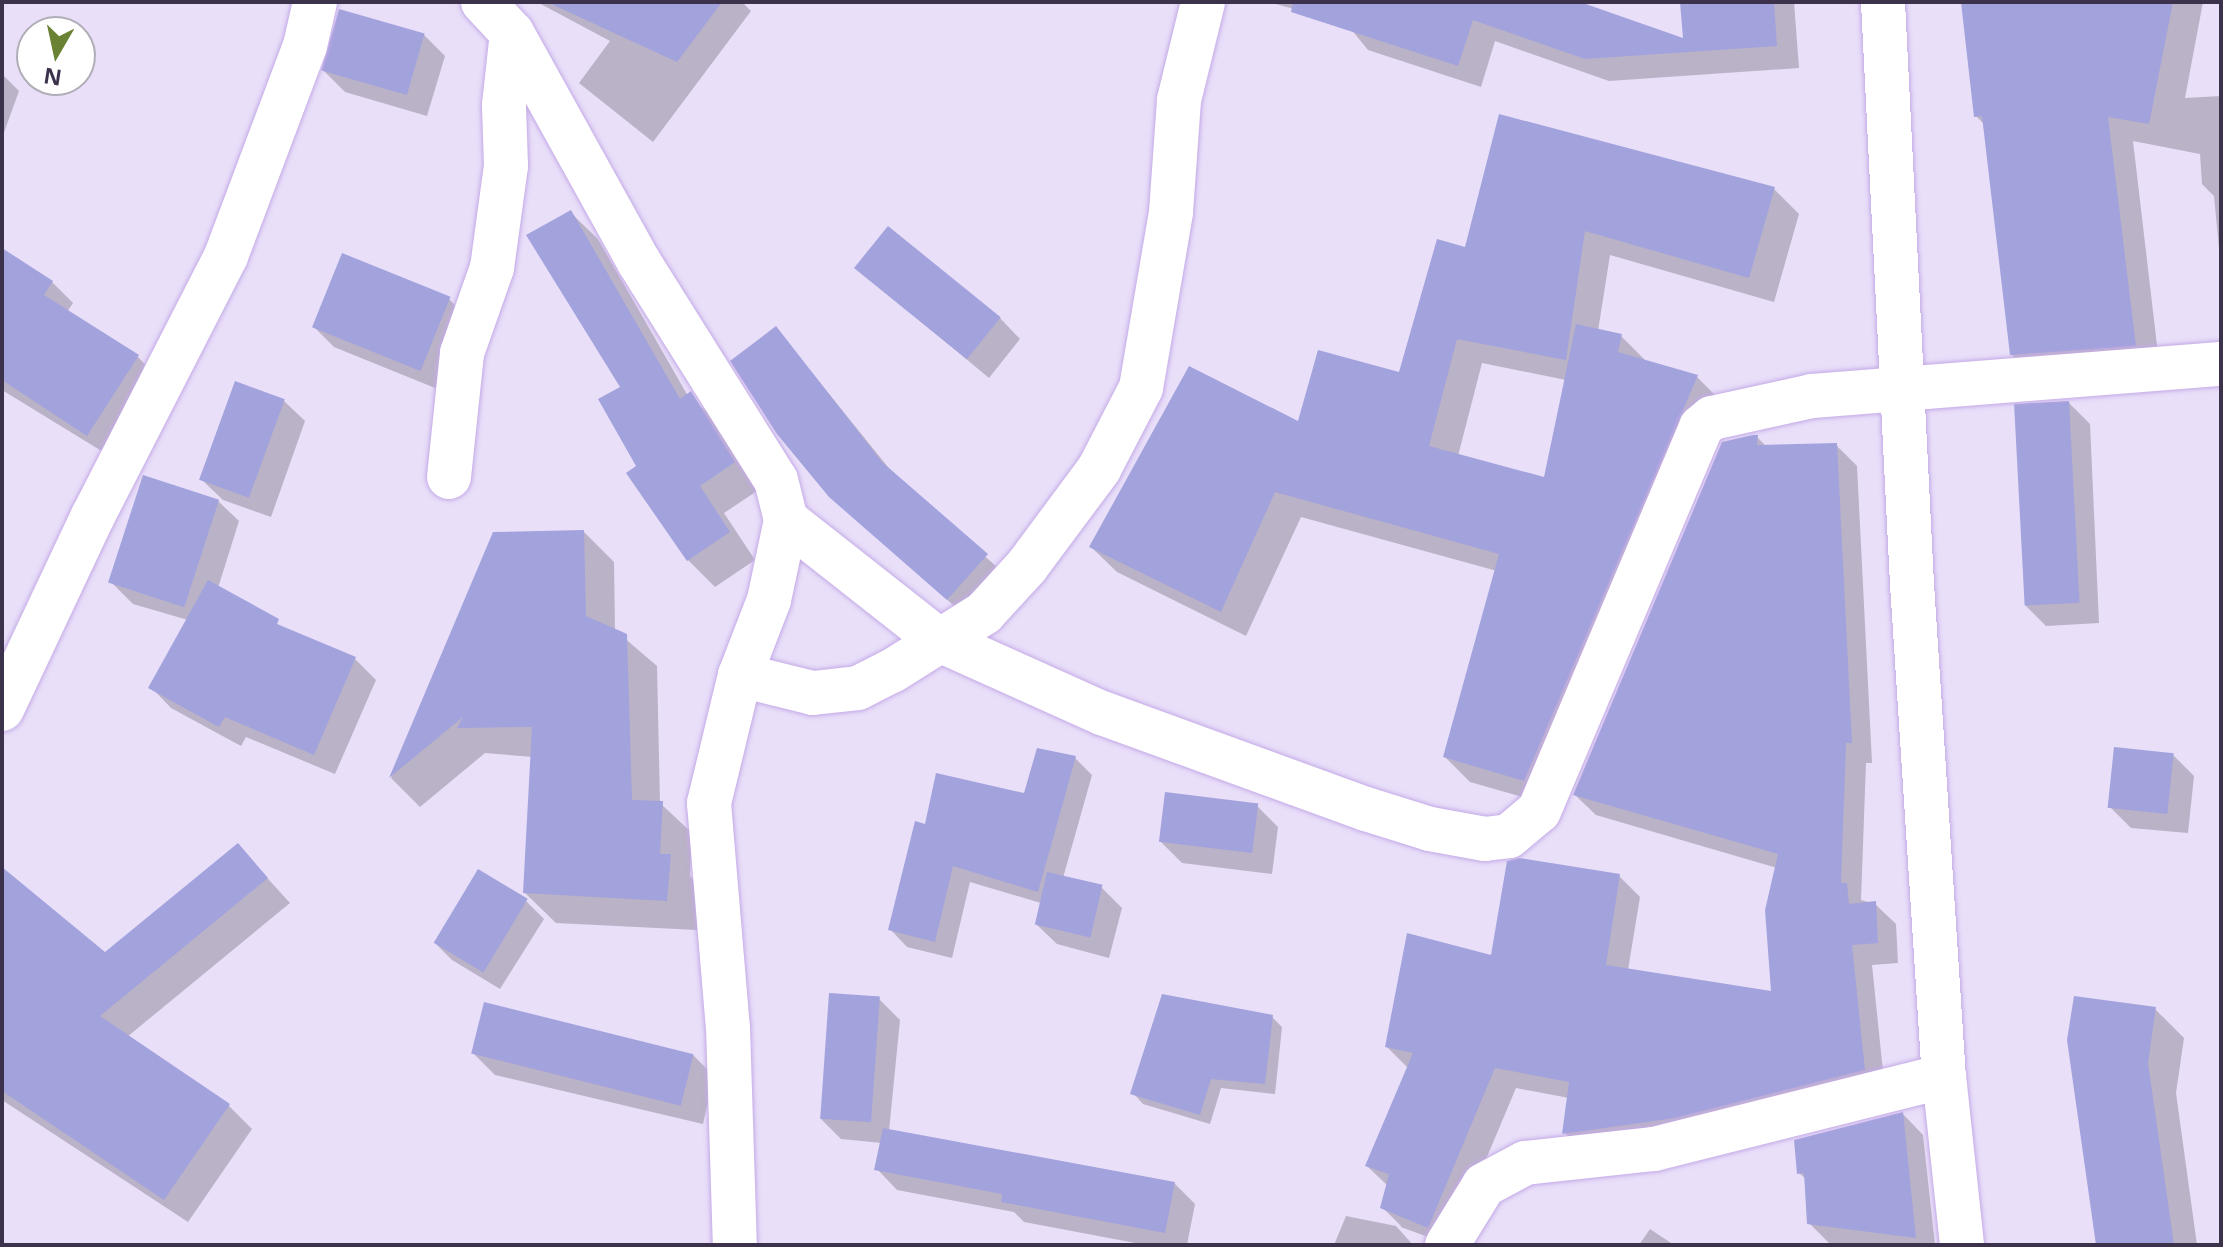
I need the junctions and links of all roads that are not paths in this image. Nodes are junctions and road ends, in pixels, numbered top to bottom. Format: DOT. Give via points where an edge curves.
graph roads {
  1 [pos="315,2"];
  2 [pos="483,2"];
  3 [pos="1203,2"];
  4 [pos="1883,2"];
  5 [pos="512,33"];
  6 [pos="2221,364"];
  7 [pos="1900,387"];
  8 [pos="449,477"];
  9 [pos="786,520"];
  10 [pos="937,639"];
  11 [pos="740,675"];
  12 [pos="2,709"];
  13 [pos="1944,1076"];
  14 [pos="735,1245"];
  15 [pos="1447,1245"];
  16 [pos="1962,1245"];
  1 -- 12 [label="street" via="305,46 226,256"];
  2 -- 5 [label="street"];
  3 -- 10 [label="street" via="1179,100 1171,212 1141,388 1099,469 1027,566 984,613"];
  4 -- 7 [label="street"];
  5 -- 8 [label="street" via="504,105 506,166 494,254 462,353"];
  5 -- 9 [label="street" via="639,262 776,480"];
  6 -- 7 [label="street"];
  7 -- 10 [label="street" via="1736,409 1701,427 1539,811 1509,836 1485,839 1430,829 1366,809 1102,713"];
  7 -- 13 [label="street"];
  9 -- 10 [label="street"];
  9 -- 11 [label="street" via="769,600"];
  10 -- 11 [label="street" via="858,688 813,693"];
  11 -- 14 [label="street" via="709,803 728,1027"];
  13 -- 15 [label="street" via="1654,1149 1525,1163 1484,1185"];
  13 -- 16 [label="street"];
}
